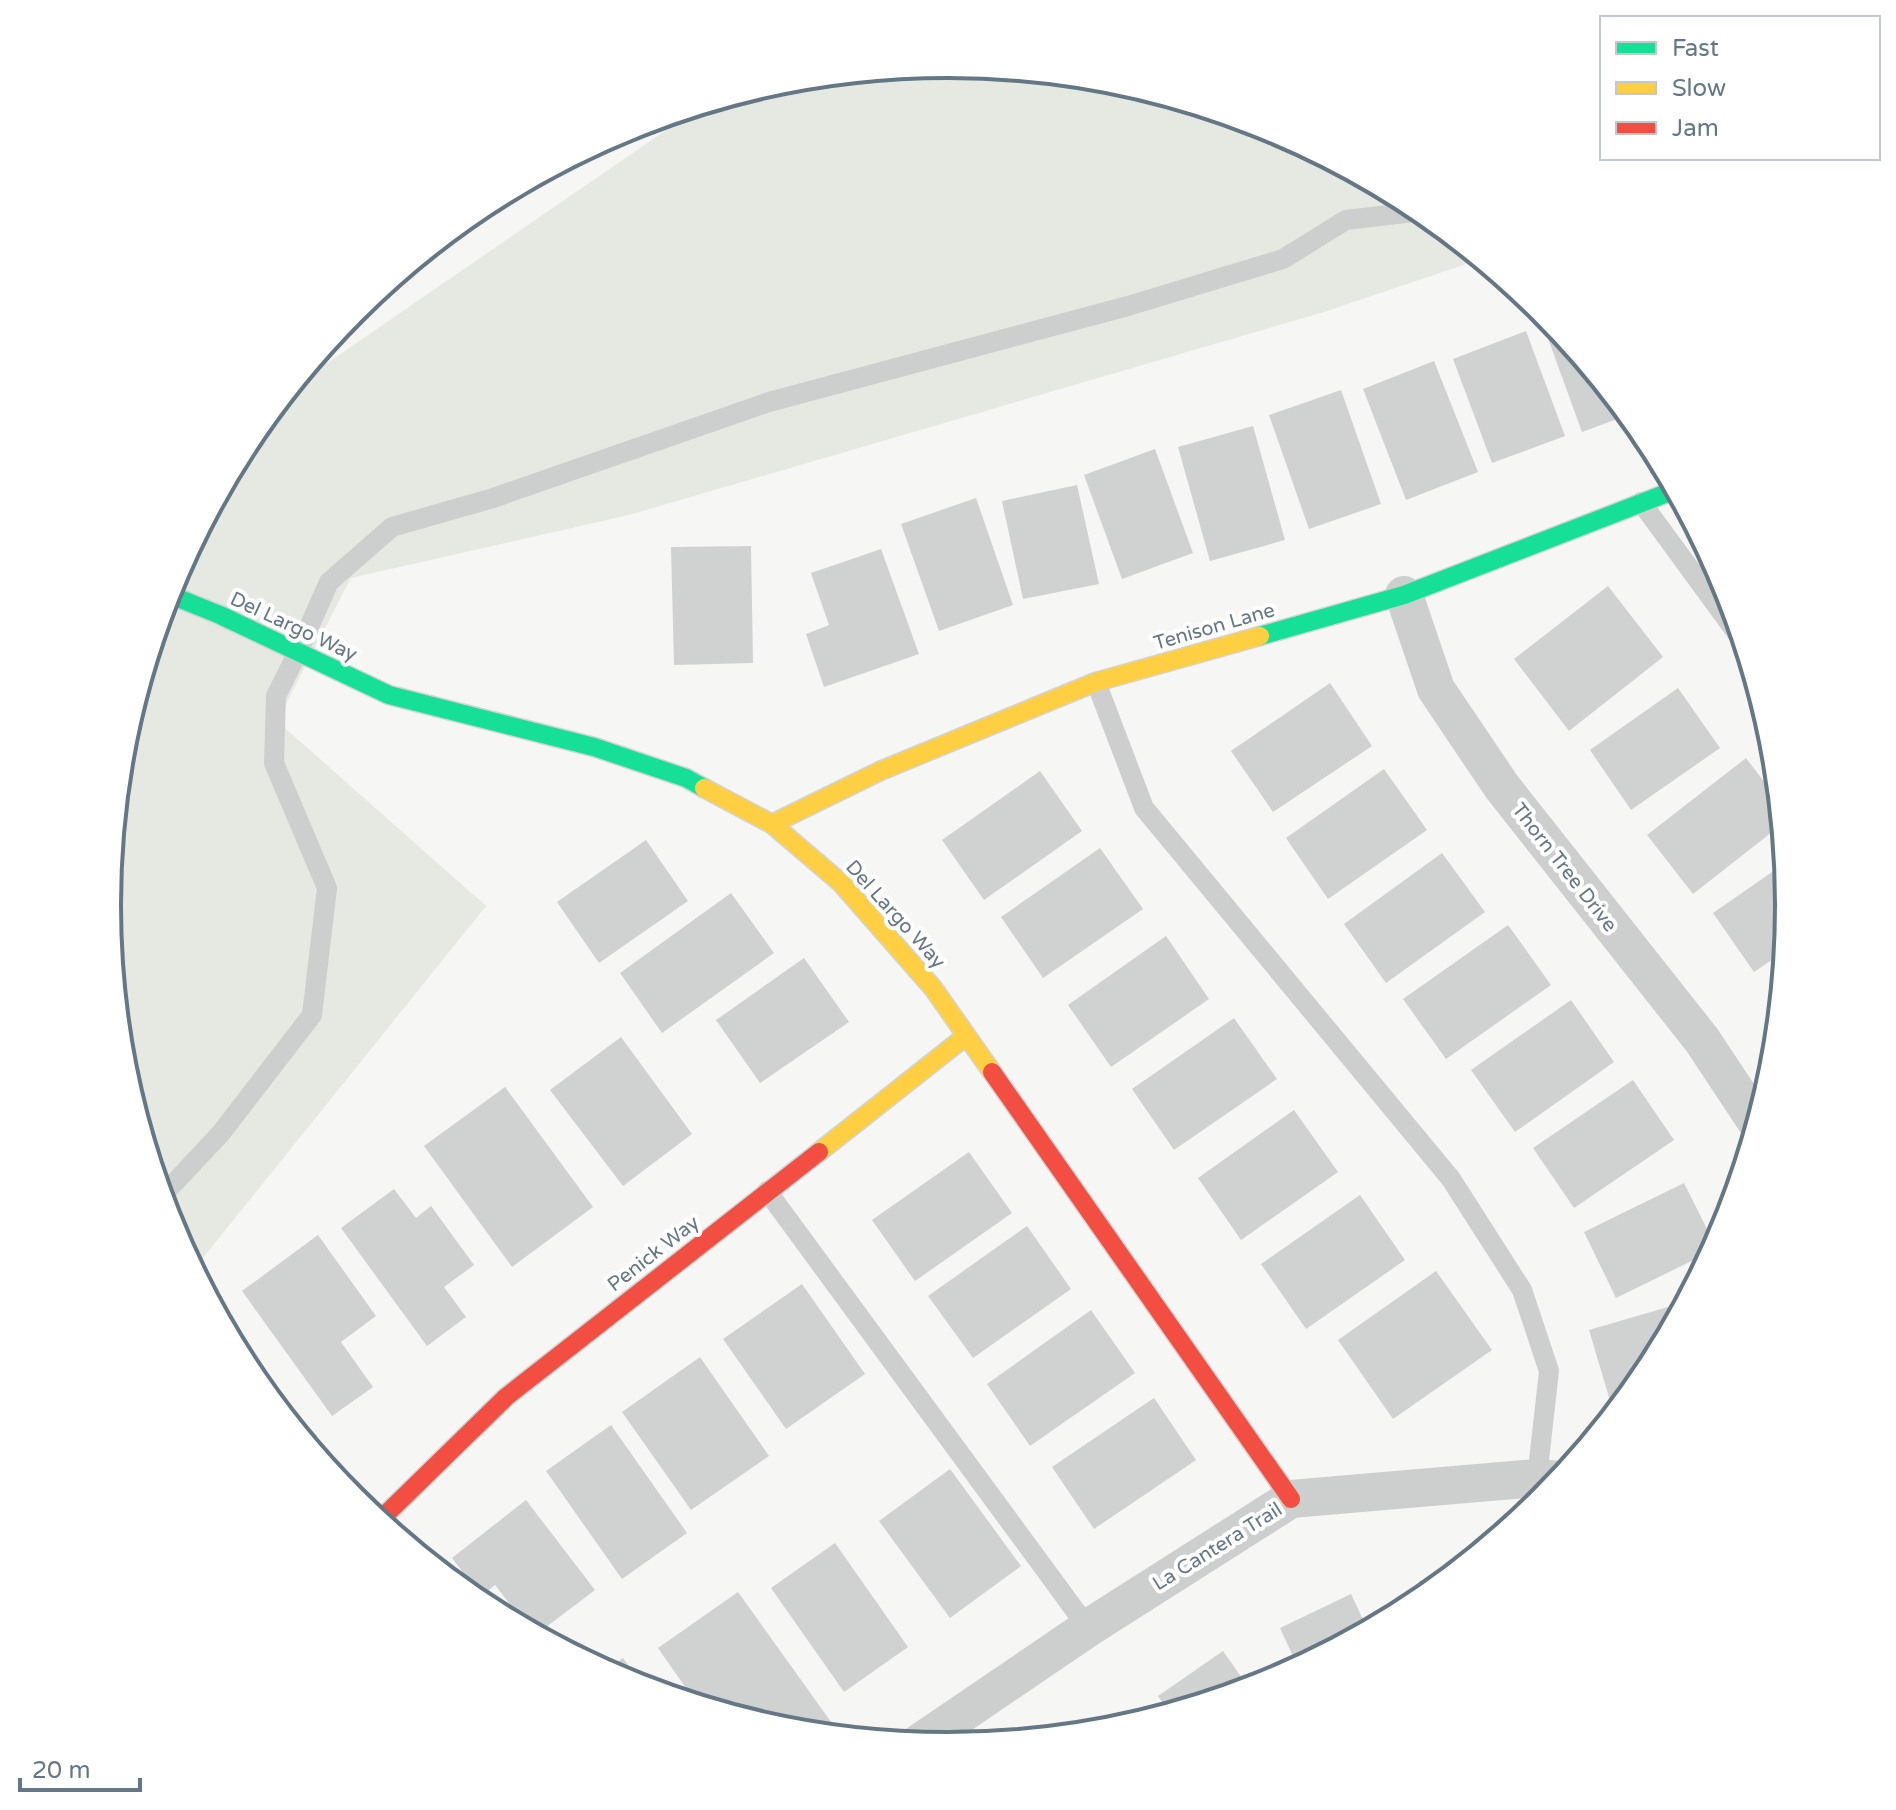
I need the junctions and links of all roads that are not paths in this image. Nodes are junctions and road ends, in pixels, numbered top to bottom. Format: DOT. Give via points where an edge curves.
graph roads {
  1 [pos="1401,213"];
  2 [pos="1665,494"];
  3 [pos="1641,502"];
  4 [pos="1404,595"];
  5 [pos="180,599"];
  6 [pos="1720,610"];
  7 [pos="298,652"];
  8 [pos="1096,682"];
  9 [pos="772,824"];
  10 [pos="966,1036"];
  11 [pos="1749,1111"];
  12 [pos="171,1187"];
  13 [pos="767,1191"];
  14 [pos="1548,1474"];
  15 [pos="1543,1479"];
  16 [pos="1291,1499"];
  17 [pos="388,1513"];
  18 [pos="1088,1628"];
  19 [pos="936,1732"];
  1 -- 7 [label="lane" via="1346,220 1283,259 769,402 493,498 392,527 329,582"];
  2 -- 3 [label="street, Tenison Lane"];
  3 -- 4 [label="street, Tenison Lane"];
  3 -- 6 [label="lane"];
  4 -- 8 [label="street, Tenison Lane"];
  4 -- 11 [label="street, Thorn Tree Drive" via="1436,689 1494,775 1702,1040"];
  5 -- 7 [label="street, Del Largo Way"];
  7 -- 9 [label="street, Del Largo Way" via="389,695 594,747 686,778"];
  7 -- 12 [label="lane" via="276,696 274,763 327,888 312,1015 221,1133"];
  8 -- 9 [label="street, Tenison Lane" via="880,771"];
  8 -- 14 [label="lane" via="1144,808 1451,1179 1522,1290 1549,1371"];
  9 -- 10 [label="street, Del Largo Way" via="841,883 933,988"];
  10 -- 13 [label="street, Penick Way"];
  10 -- 16 [label="street, Del Largo Way"];
  13 -- 17 [label="street, Penick Way" via="506,1397"];
  13 -- 18 [label="lane"];
  15 -- 16 [label="street, La Cantera Trail"];
  16 -- 18 [label="street, La Cantera Trail"];
  18 -- 19 [label="street, La Cantera Trail"];
}
